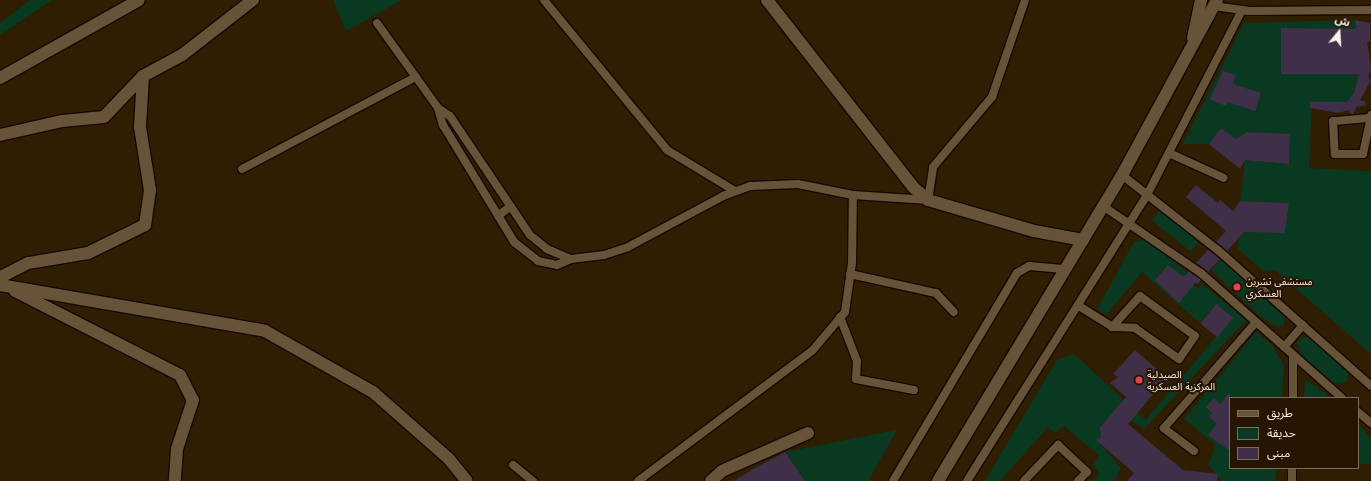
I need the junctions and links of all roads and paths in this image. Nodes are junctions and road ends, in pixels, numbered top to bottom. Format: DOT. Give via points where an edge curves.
graph roads {
  1 [pos="139,0"];
  2 [pos="253,0"];
  3 [pos="544,0"];
  4 [pos="767,0"];
  5 [pos="1025,0"];
  6 [pos="1201,0"];
  7 [pos="1216,3"];
  8 [pos="1242,10"];
  9 [pos="1371,10"];
  10 [pos="377,23"];
  11 [pos="1192,44"];
  12 [pos="143,76"];
  13 [pos="416,77"];
  14 [pos="0,78"];
  15 [pos="438,108"];
  16 [pos="1370,117"];
  17 [pos="0,135"];
  18 [pos="1169,152"];
  19 [pos="242,169"];
  20 [pos="1122,175"];
  21 [pos="1224,178"];
  22 [pos="735,191"];
  23 [pos="853,195"];
  24 [pos="1147,195"];
  25 [pos="928,200"];
  26 [pos="511,206"];
  27 [pos="1102,206"];
  28 [pos="498,216"];
  29 [pos="1129,224"];
  30 [pos="1083,240"];
  31 [pos="571,259"];
  32 [pos="1066,269"];
  33 [pos="850,274"];
  34 [pos="1,282"];
  35 [pos="1079,306"];
  36 [pos="954,312"];
  37 [pos="840,318"];
  38 [pos="1256,322"];
  39 [pos="1303,325"];
  40 [pos="1112,327"];
  41 [pos="1284,347"];
  42 [pos="1293,355"];
  43 [pos="1371,386"];
  44 [pos="914,390"];
  45 [pos="1293,397"];
  46 [pos="1341,397"];
  47 [pos="1359,413"];
  48 [pos="1371,423"];
  49 [pos="808,433"];
  50 [pos="1194,451"];
  51 [pos="513,465"];
  52 [pos="1292,469"];
  53 [pos="175,481"];
  54 [pos="467,481"];
  55 [pos="533,481"];
  56 [pos="638,481"];
  57 [pos="711,481"];
  58 [pos="893,481"];
  59 [pos="938,481"];
  60 [pos="967,481"];
  61 [pos="1024,481"];
  62 [pos="1078,481"];
  63 [pos="1292,481"];
  1 -- 14 [label="street"];
  2 -- 12 [label="street" via="182,55"];
  3 -- 22 [label="lane" via="667,150"];
  4 -- 25 [label="street" via="913,187"];
  5 -- 25 [label="lane" via="992,97 933,167"];
  6 -- 11 [label="street"];
  7 -- 8 [label="lane"];
  7 -- 11 [label="street"];
  8 -- 9 [label="lane"];
  8 -- 18 [label="lane"];
  10 -- 13 [label="lane"];
  11 -- 20 [label="street"];
  12 -- 17 [label="street" via="104,117 62,122"];
  12 -- 34 [label="street" via="140,127 150,190 145,225 88,253 28,263"];
  13 -- 15 [label="lane"];
  13 -- 19 [label="lane"];
  15 -- 26 [label="lane" via="450,116"];
  15 -- 28 [label="lane" via="443,125"];
  16 -- 16 [label="lane" via="1333,121 1335,154 1363,154"];
  18 -- 21 [label="lane"];
  18 -- 24 [label="lane"];
  20 -- 24 [label="lane"];
  20 -- 27 [label="street"];
  22 -- 23 [label="lane" via="750,186 782,183"];
  22 -- 31 [label="lane" via="628,247 604,255"];
  23 -- 25 [label="lane"];
  23 -- 33 [label="lane"];
  24 -- 29 [label="lane"];
  24 -- 39 [label="lane" via="1219,251"];
  25 -- 30 [label="street" via="1034,231"];
  26 -- 28 [label="lane"];
  26 -- 31 [label="lane" via="535,240 553,253"];
  27 -- 29 [label="lane"];
  27 -- 30 [label="street"];
  28 -- 31 [label="lane" via="514,242 529,256 538,261 558,265"];
  29 -- 35 [label="lane"];
  29 -- 38 [label="lane" via="1201,273"];
  30 -- 32 [label="street"];
  32 -- 58 [label="lane" via="1029,266 1017,273"];
  32 -- 59 [label="street"];
  33 -- 36 [label="lane" via="936,294"];
  33 -- 37 [label="lane" via="845,312"];
  34 -- 53 [label="street" via="180,375 193,400 177,449"];
  34 -- 54 [label="street" via="265,331 373,392 449,460"];
  35 -- 40 [label="lane"];
  35 -- 60 [label="lane"];
  37 -- 44 [label="lane" via="857,361 856,379"];
  37 -- 56 [label="lane" via="812,351"];
  38 -- 41 [label="lane"];
  38 -- 50 [label="lane" via="1164,428"];
  39 -- 41 [label="lane"];
  39 -- 43 [label="lane"];
  40 -- 40 [label="lane" via="1135,328 1179,359 1195,336 1140,296"];
  41 -- 42 [label="lane"];
  42 -- 45 [label="lane"];
  42 -- 46 [label="lane"];
  47 -- 48 [label="lane"];
  49 -- 57 [label="street" via="722,471"];
  51 -- 55 [label="lane"];
  52 -- 63 [label="lane"];
  61 -- 62 [label="lane" via="1058,445 1087,472"];
}
